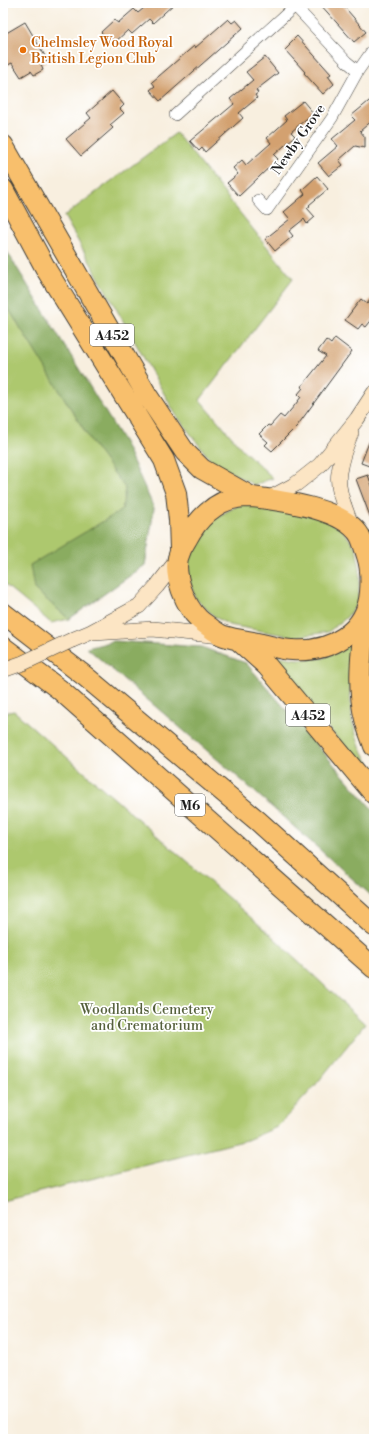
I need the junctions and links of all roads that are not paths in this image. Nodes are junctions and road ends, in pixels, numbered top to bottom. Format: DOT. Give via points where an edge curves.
graph roads {
  1 [pos="294,4"];
  2 [pos="374,48"];
  3 [pos="358,71"];
  4 [pos="175,116"];
  5 [pos="3,145"];
  6 [pos="3,189"];
  7 [pos="258,200"];
  8 [pos="374,393"];
  9 [pos="357,419"];
  10 [pos="260,498"];
  11 [pos="362,535"];
  12 [pos="179,555"];
  13 [pos="370,604"];
  14 [pos="3,613"];
  15 [pos="89,633"];
  16 [pos="230,638"];
  17 [pos="3,647"];
  18 [pos="3,670"];
  19 [pos="374,746"];
  20 [pos="374,794"];
  21 [pos="374,926"];
  22 [pos="374,968"];
  1 -- 3 [label="street"];
  1 -- 4 [label="street"];
  2 -- 3 [label="street, Newby Grove"];
  3 -- 7 [label="street, Newby Grove" via="332,118 267,210"];
  5 -- 10 [label="highway, A452" via="147,395 185,452 202,470"];
  6 -- 12 [label="highway, A452" via="48,271 164,460 176,493"];
  8 -- 9 [label="main road"];
  9 -- 10 [label="main road" via="320,465 296,484"];
  9 -- 11 [label="main road" via="344,449 339,473 340,491"];
  10 -- 11 [label="highway, A452" via="330,513"];
  10 -- 12 [label="highway, A452" via="236,498 224,502 206,514 192,531"];
  11 -- 13 [label="highway" via="370,569"];
  12 -- 15 [label="main road" via="157,586 138,606"];
  12 -- 16 [label="highway, A452" via="180,587 188,604 198,619"];
  13 -- 16 [label="highway, A452" via="349,634 334,644 314,649 292,650"];
  13 -- 19 [label="highway" via="361,657 360,693 365,720"];
  14 -- 21 [label="highway, M6" via="86,677 246,810"];
  15 -- 16 [label="main road" via="153,629"];
  15 -- 18 [label="main road, bridge"];
  16 -- 20 [label="highway, A452" via="267,666"];
  17 -- 22 [label="highway, M6" via="59,689"];
}
